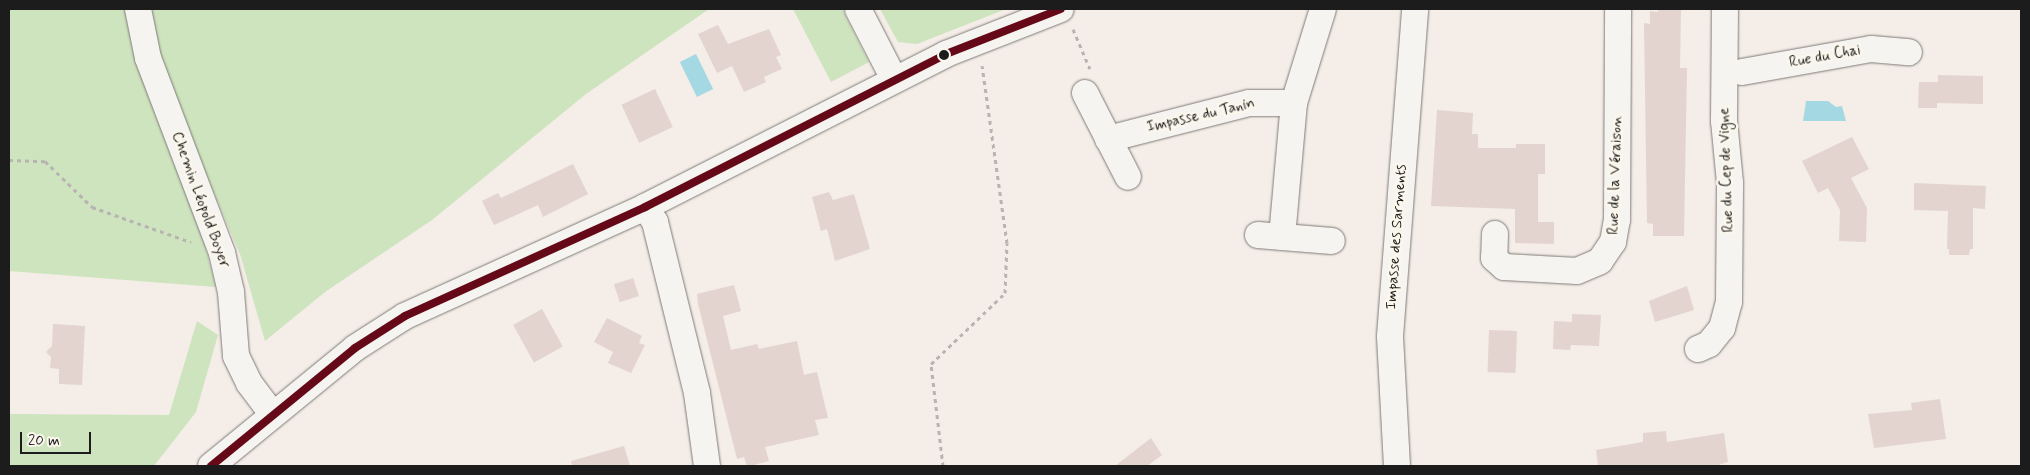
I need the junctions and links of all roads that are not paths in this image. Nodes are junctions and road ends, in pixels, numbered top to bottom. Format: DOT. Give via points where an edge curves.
graph roads {
  1 [pos="138,9"];
  2 [pos="858,9"];
  3 [pos="1323,9"];
  4 [pos="1414,9"];
  5 [pos="1618,9"];
  6 [pos="1725,9"];
  7 [pos="1743,9"];
  8 [pos="1065,16"];
  9 [pos="1909,52"];
  10 [pos="1742,72"];
  11 [pos="894,79"];
  12 [pos="1085,93"];
  13 [pos="1294,103"];
  14 [pos="1108,139"];
  15 [pos="1128,177"];
  16 [pos="1730,183"];
  17 [pos="645,207"];
  18 [pos="1495,234"];
  19 [pos="1332,241"];
  20 [pos="1698,349"];
  21 [pos="272,414"];
  22 [pos="211,466"];
  23 [pos="707,466"];
  24 [pos="1397,466"];
  1 -- 21 [label="street, Chemin Léopold Boyer" via="148,58 222,254 233,311 236,356 249,383"];
  2 -- 11 [label="street"];
  3 -- 13 [label="street"];
  4 -- 24 [label="street, Impasse des Sarments" via="1390,336"];
  5 -- 18 [label="street, Rue de la Véraison" via="1617,220 1613,242 1600,262 1577,271 1504,267 1494,258"];
  6 -- 16 [label="street, Rue du Cep de Vigne" via="1724,121"];
  7 -- 10 [label="street"];
  8 -- 11 [label="street" via="980,40"];
  9 -- 10 [label="street, Rue du Chai" via="1871,50"];
  10 -- 16 [label="street" via="1741,119"];
  11 -- 17 [label="street"];
  12 -- 14 [label="street"];
  13 -- 14 [label="street, Impasse du Tanin" via="1249,103"];
  13 -- 19 [label="street" via="1270,236"];
  14 -- 15 [label="street"];
  16 -- 20 [label="street, Rue du Cep de Vigne" via="1729,302 1722,328 1709,344"];
  17 -- 21 [label="street" via="405,316 355,348"];
  17 -- 23 [label="street" via="654,222 697,393"];
  21 -- 22 [label="street"];
}
